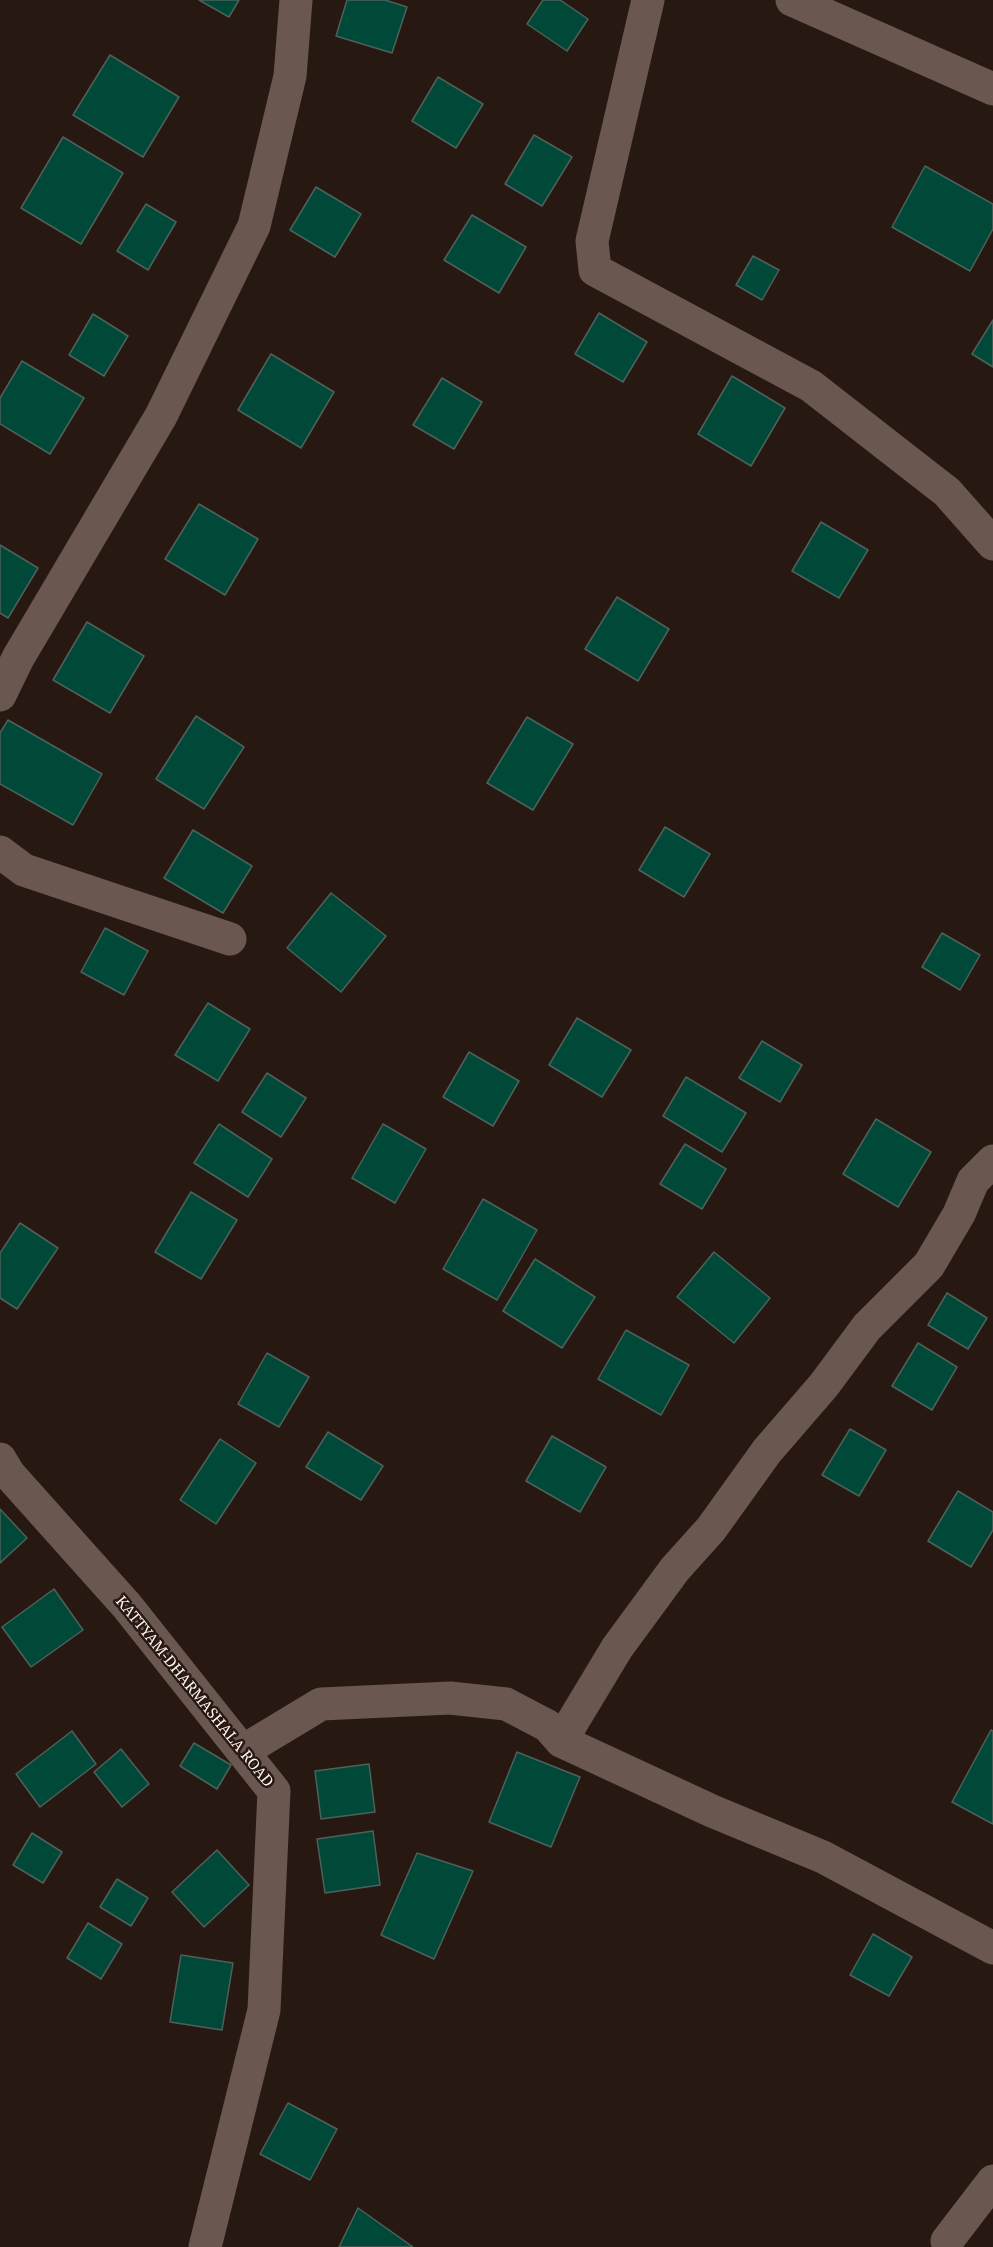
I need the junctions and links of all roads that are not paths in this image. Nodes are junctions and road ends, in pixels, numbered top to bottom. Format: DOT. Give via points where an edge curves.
graph roads {
  1 [pos="296,0"];
  2 [pos="648,0"];
  3 [pos="792,0"];
  4 [pos="993,90"];
  5 [pos="993,544"];
  6 [pos="0,695"];
  7 [pos="0,852"];
  8 [pos="230,939"];
  9 [pos="993,1161"];
  10 [pos="0,1459"];
  11 [pos="561,1741"];
  12 [pos="243,1750"];
  13 [pos="993,1948"];
  14 [pos="993,2181"];
  15 [pos="947,2241"];
  16 [pos="205,2247"];
  1 -- 6 [label="street" via="290,76 254,226 161,416"];
  2 -- 5 [label="street" via="592,241 595,270 811,386 947,492"];
  3 -- 4 [label="street"];
  7 -- 8 [label="street" via="24,870"];
  9 -- 11 [label="street" via="973,1180 929,1264 867,1326 824,1385 760,1460 711,1529 675,1569 617,1648"];
  10 -- 12 [label="street, KATTYAM-DHARMASHALA ROAD" via="127,1606"];
  11 -- 12 [label="street" via="548,1726 506,1704 450,1698 379,1700 321,1704"];
  11 -- 13 [label="street" via="712,1812 823,1857"];
  12 -- 16 [label="street, KATTYAM-DHARMASHALA ROAD" via="274,1791 264,2010"];
  14 -- 15 [label="street"];
}
